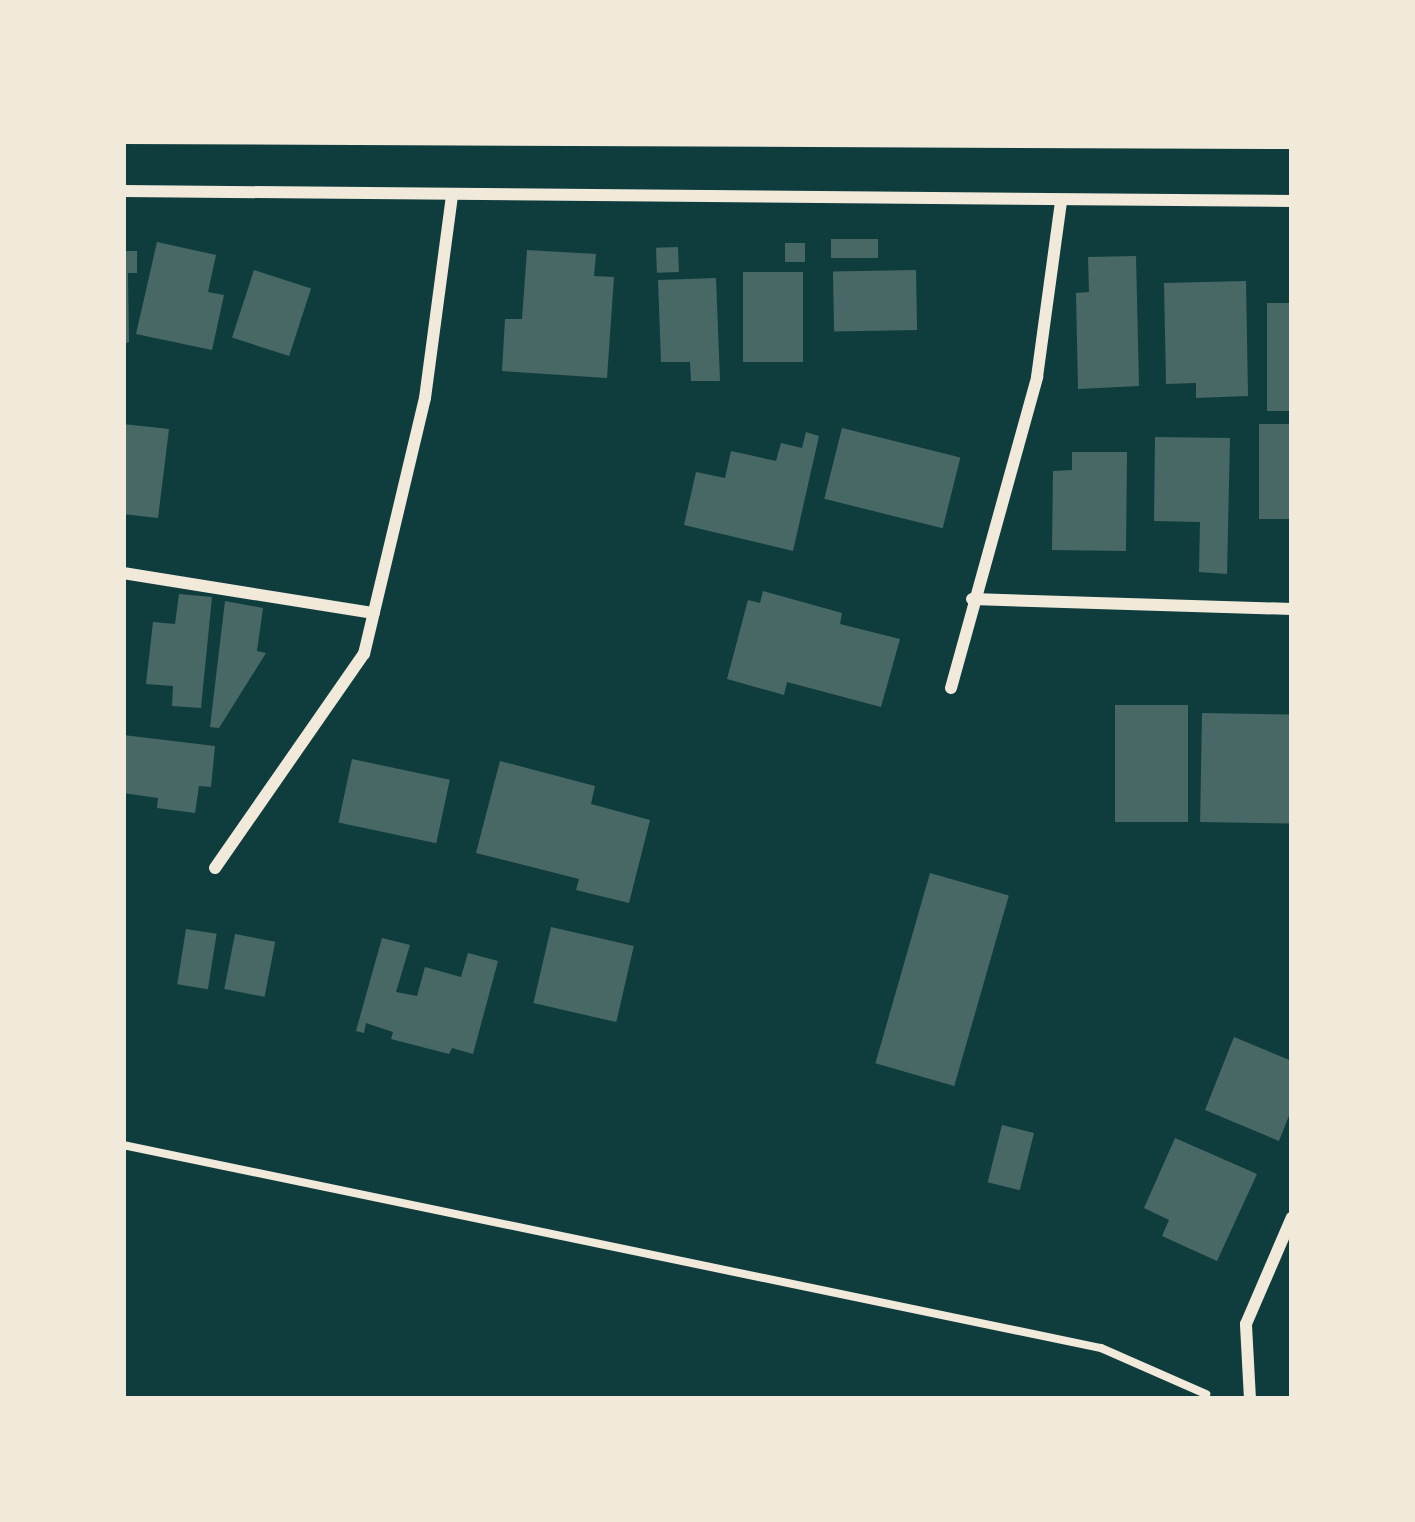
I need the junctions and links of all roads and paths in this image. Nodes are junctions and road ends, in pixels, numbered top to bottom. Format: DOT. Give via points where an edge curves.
graph roads {
  1 [pos="123,126"];
  2 [pos="1292,130"];
  3 [pos="123,191"];
  4 [pos="452,194"];
  5 [pos="1061,201"];
  6 [pos="1292,201"];
  7 [pos="123,574"];
  8 [pos="972,599"];
  9 [pos="1292,609"];
  10 [pos="374,613"];
  11 [pos="951,688"];
  12 [pos="215,868"];
  13 [pos="123,1145"];
  14 [pos="1292,1216"];
  15 [pos="1218,1399"];
  16 [pos="1250,1399"];
  1 -- 2 [label="highway"];
  3 -- 4 [label="street"];
  4 -- 5 [label="street"];
  4 -- 10 [label="street" via="425,398"];
  5 -- 6 [label="street"];
  5 -- 8 [label="street" via="1037,377"];
  7 -- 10 [label="street"];
  8 -- 9 [label="street"];
  8 -- 11 [label="street"];
  10 -- 12 [label="street" via="364,654"];
  13 -- 15 [label="path" via="1101,1348"];
  14 -- 16 [label="street" via="1246,1324"];
}
